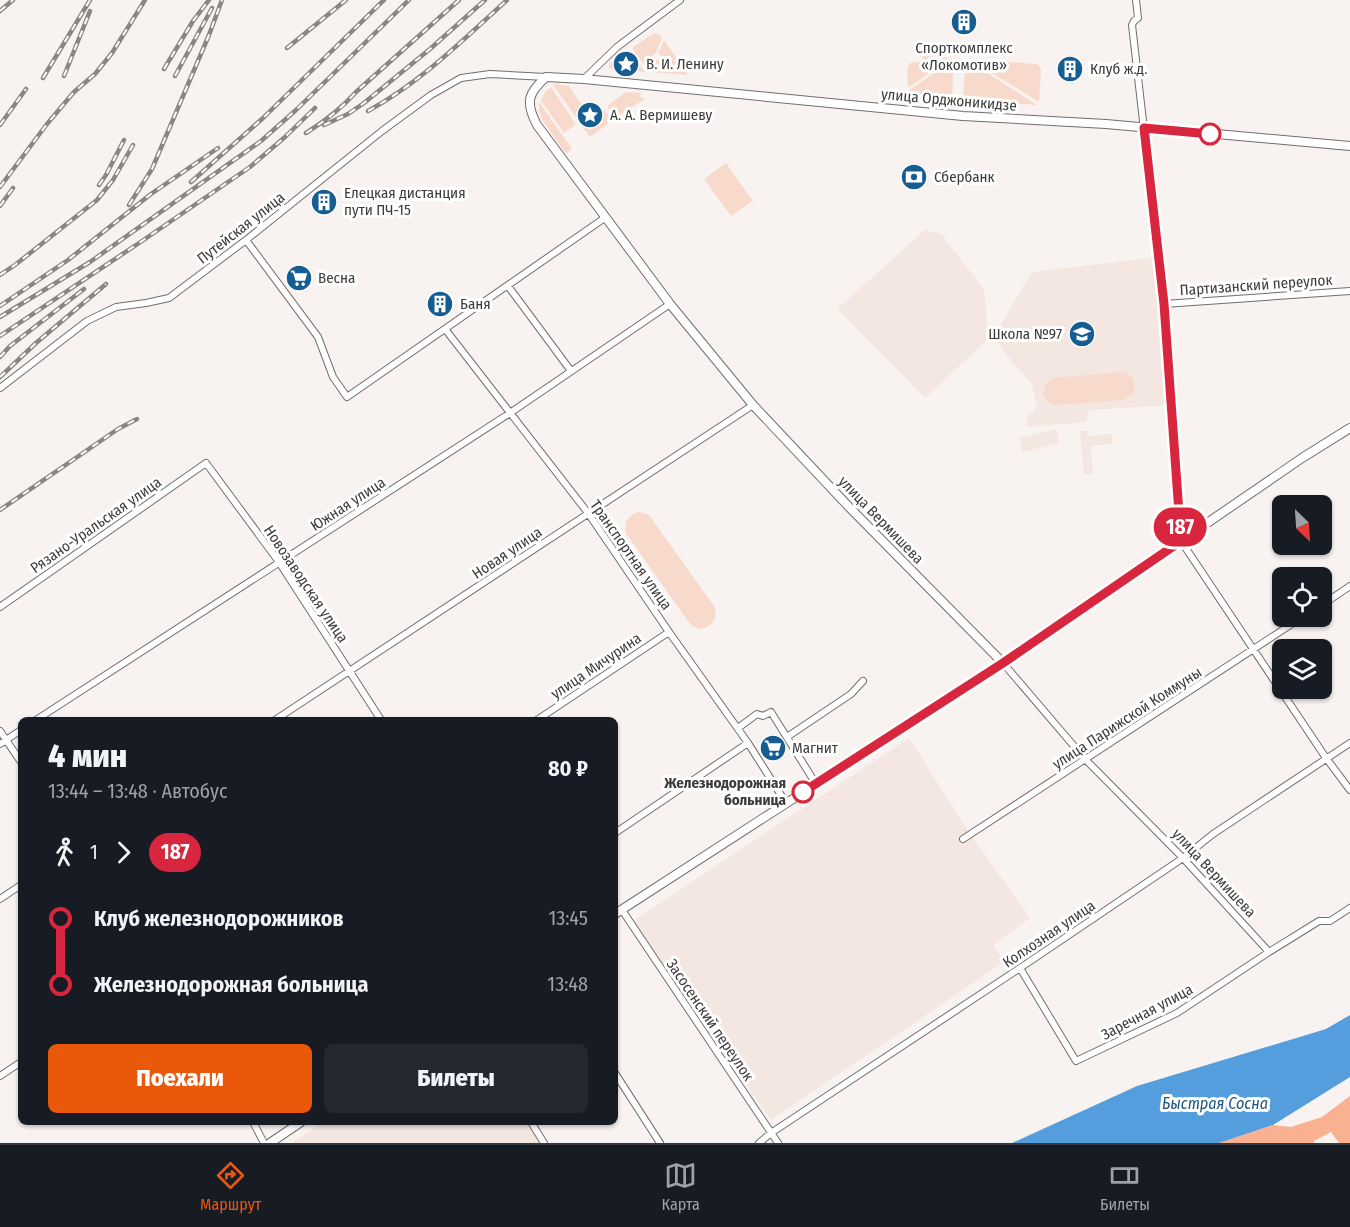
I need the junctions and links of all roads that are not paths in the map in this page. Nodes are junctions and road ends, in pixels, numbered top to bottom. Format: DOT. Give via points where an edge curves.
graph roads {
  1 [pos="680,0"];
  2 [pos="1136,0"];
  3 [pos="546,77"];
  4 [pos="584,79"];
  5 [pos="1144,128"];
  6 [pos="1350,146"];
  7 [pos="606,217"];
  8 [pos="246,240"];
  9 [pos="508,286"];
  10 [pos="1350,291"];
  11 [pos="670,304"];
  12 [pos="1164,304"];
  13 [pos="445,329"];
  14 [pos="571,371"];
  15 [pos="0,388"];
  16 [pos="753,405"];
  17 [pos="510,413"];
  18 [pos="1350,428"];
  19 [pos="206,463"];
  20 [pos="588,513"];
  21 [pos="1181,541"];
  22 [pos="279,562"];
  23 [pos="1350,586"];
  24 [pos="1332,598"];
  25 [pos="0,607"];
  26 [pos="1288,627"];
  27 [pos="669,632"];
  28 [pos="1254,650"];
  29 [pos="1003,663"];
  30 [pos="350,672"];
  31 [pos="863,681"];
  32 [pos="41,717"];
  33 [pos="280,717"];
  34 [pos="379,717"];
  35 [pos="542,717"];
  36 [pos="738,728"];
  37 [pos="0,731"];
  38 [pos="18,732"];
  39 [pos="787,737"];
  40 [pos="3,742"];
  41 [pos="748,743"];
  42 [pos="1350,743"];
  43 [pos="1326,758"];
  44 [pos="18,759"];
  45 [pos="1085,759"];
  46 [pos="816,783"];
  47 [pos="1350,790"];
  48 [pos="786,803"];
  49 [pos="618,831"];
  50 [pos="963,839"];
  51 [pos="1183,858"];
  52 [pos="18,887"];
  53 [pos="0,899"];
  54 [pos="1350,908"];
  55 [pos="619,912"];
  56 [pos="1269,952"];
  57 [pos="1020,968"];
  58 [pos="18,1064"];
  59 [pos="0,1076"];
  60 [pos="618,1078"];
  61 [pos="255,1125"];
  62 [pos="297,1125"];
  63 [pos="533,1125"];
  64 [pos="771,1133"];
  65 [pos="264,1143"];
  66 [pos="270,1143"];
  67 [pos="544,1143"];
  68 [pos="660,1143"];
  69 [pos="759,1143"];
  70 [pos="778,1143"];
  1 -- 4 [label="street" via="617,47"];
  2 -- 5 [label="street" via="1138,18 1131,26"];
  3 -- 4 [label="street, улица Орджоникидзе"];
  3 -- 7 [label="street, улица Вермишева" via="534,88 531,114"];
  3 -- 8 [label="street, Путейская улица" via="490,74 461,78 382,131"];
  4 -- 5 [label="street, улица Орджоникидзе" via="963,117"];
  5 -- 6 [label="street, улица Орджоникидзе"];
  5 -- 12 [label="street"];
  7 -- 9 [label="street"];
  7 -- 11 [label="street, улица Вермишева"];
  8 -- 13 [label="street" via="318,337 333,377 347,397"];
  8 -- 15 [label="street, Путейская улица" via="169,298 116,307 87,321"];
  9 -- 13 [label="street"];
  9 -- 14 [label="street"];
  10 -- 12 [label="street, Партизанский переулок"];
  11 -- 14 [label="street, Южная улица"];
  11 -- 16 [label="street, улица Вермишева"];
  12 -- 21 [label="street"];
  13 -- 17 [label="street, Транспортная улица"];
  14 -- 17 [label="street, Южная улица"];
  16 -- 20 [label="street, Новая улица"];
  16 -- 29 [label="street, улица Вермишева"];
  17 -- 20 [label="street, Транспортная улица"];
  17 -- 22 [label="street, Южная улица"];
  18 -- 21 [label="street"];
  19 -- 22 [label="street, Новозаводская улица"];
  19 -- 25 [label="street, Рязано-Уральская улица"];
  20 -- 27 [label="street, Транспортная улица"];
  20 -- 30 [label="street, Новая улица"];
  21 -- 28 [label="street"];
  21 -- 29 [label="street"];
  22 -- 30 [label="street, Новозаводская улица"];
  22 -- 32 [label="street, Южная улица"];
  23 -- 24 [label="street"];
  26 -- 28 [label="street, улица Парижской Коммуны"];
  27 -- 35 [label="street, улица Мичурина"];
  27 -- 36 [label="street, Транспортная улица"];
  28 -- 43 [label="street"];
  28 -- 45 [label="street, улица Парижской Коммуны"];
  29 -- 45 [label="street, улица Вермишева"];
  29 -- 46 [label="street"];
  30 -- 33 [label="street, Новая улица"];
  30 -- 34 [label="street, Новозаводская улица"];
  31 -- 39 [label="street"];
  36 -- 39 [label="street" via="757,714 771,712"];
  36 -- 41 [label="street, Транспортная улица"];
  37 -- 40 [label="street"];
  38 -- 40 [label="street"];
  39 -- 46 [label="street"];
  40 -- 44 [label="street"];
  41 -- 48 [label="street, Транспортная улица"];
  41 -- 49 [label="street"];
  42 -- 43 [label="street, Колхозная улица"];
  43 -- 47 [label="street"];
  43 -- 51 [label="street, Колхозная улица"];
  45 -- 50 [label="street, улица Парижской Коммуны"];
  45 -- 51 [label="street, улица Вермишева"];
  46 -- 48 [label="street"];
  48 -- 55 [label="street"];
  51 -- 56 [label="street, улица Вермишева"];
  51 -- 57 [label="street, Колхозная улица"];
  52 -- 53 [label="street"];
  54 -- 56 [label="street, Заречная улица" via="1330,921 1319,921"];
  55 -- 64 [label="street, Засосенский переулок"];
  56 -- 57 [label="street, Заречная улица" via="1176,1013 1077,1061"];
  57 -- 64 [label="street, Колхозная улица"];
  58 -- 59 [label="street"];
  60 -- 68 [label="street"];
  61 -- 65 [label="street"];
  62 -- 66 [label="street"];
  63 -- 67 [label="street"];
  64 -- 69 [label="street, Колхозная улица"];
  64 -- 70 [label="street, Засосенский переулок"];
}
